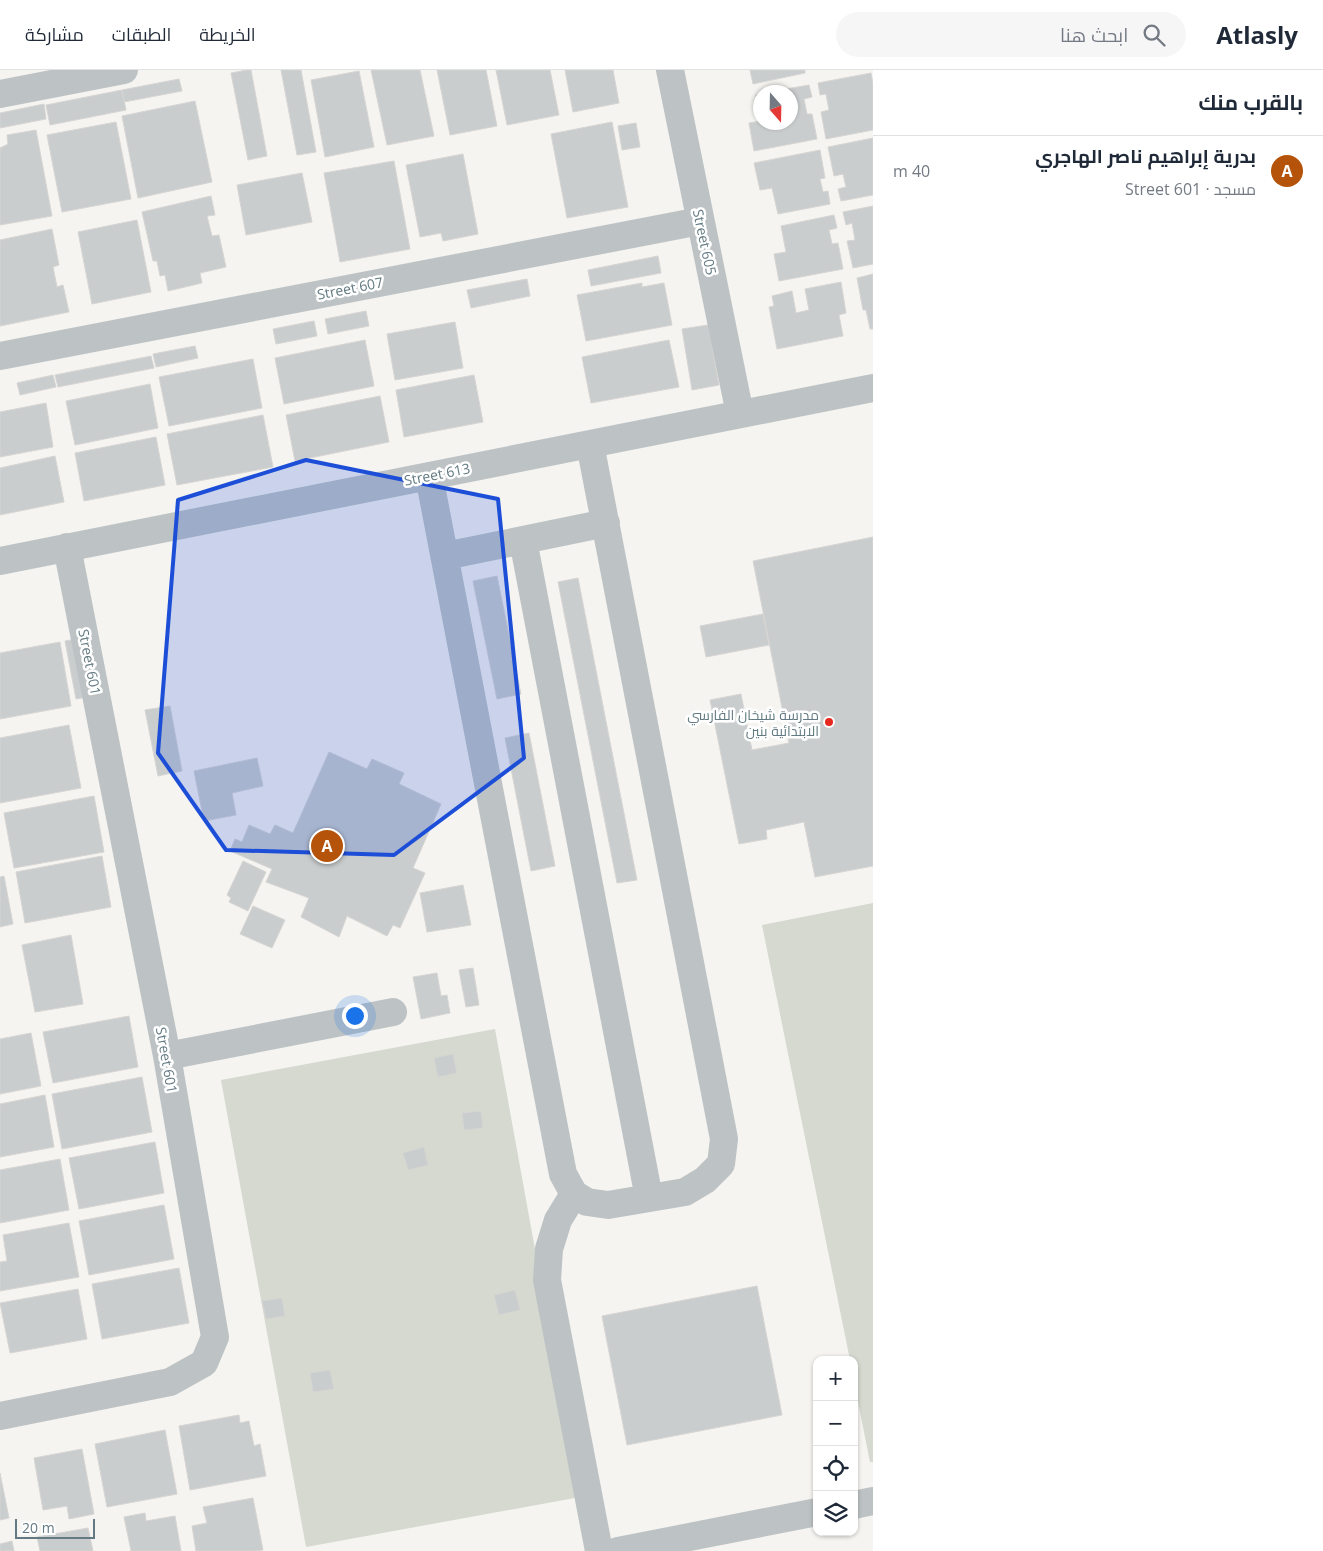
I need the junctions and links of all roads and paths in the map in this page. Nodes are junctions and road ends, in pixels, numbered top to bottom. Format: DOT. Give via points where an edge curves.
graph roads {
  1 [pos="124,70"];
  2 [pos="670,70"];
  3 [pos="0,94"];
  4 [pos="700,221"];
  5 [pos="0,356"];
  6 [pos="873,388"];
  7 [pos="740,414"];
  8 [pos="590,444"];
  9 [pos="429,476"];
  10 [pos="606,523"];
  11 [pos="523,540"];
  12 [pos="67,547"];
  13 [pos="445,556"];
  14 [pos="0,561"];
  15 [pos="393,1012"];
  16 [pos="167,1056"];
  17 [pos="574,1194"];
  18 [pos="650,1198"];
  19 [pos="0,1416"];
  20 [pos="873,1501"];
  21 [pos="858,1504"];
  22 [pos="813,1513"];
  23 [pos="599,1551"];
  24 [pos="618,1551"];
  1 -- 3 [label="street"];
  2 -- 4 [label="street, Street 605"];
  4 -- 5 [label="street, Street 607"];
  4 -- 7 [label="street, Street 605"];
  6 -- 7 [label="street, Street 613"];
  7 -- 8 [label="street, Street 613"];
  8 -- 9 [label="street, Street 613"];
  8 -- 10 [label="street"];
  9 -- 12 [label="street, Street 613"];
  9 -- 13 [label="street"];
  10 -- 11 [label="street"];
  10 -- 18 [label="street" via="724,1139 721,1164 705,1180 685,1192"];
  11 -- 13 [label="street"];
  11 -- 18 [label="street"];
  12 -- 14 [label="street, Street 613"];
  12 -- 16 [label="street, Street 601"];
  13 -- 17 [label="street" via="564,1174"];
  15 -- 16 [label="street"];
  16 -- 19 [label="street, Street 601" via="215,1337 204,1363 170,1382"];
  17 -- 18 [label="street" via="587,1202 608,1205"];
  17 -- 23 [label="street" via="558,1220 551,1242 547,1280"];
  20 -- 21 [label="street"];
  22 -- 24 [label="street"];
}
